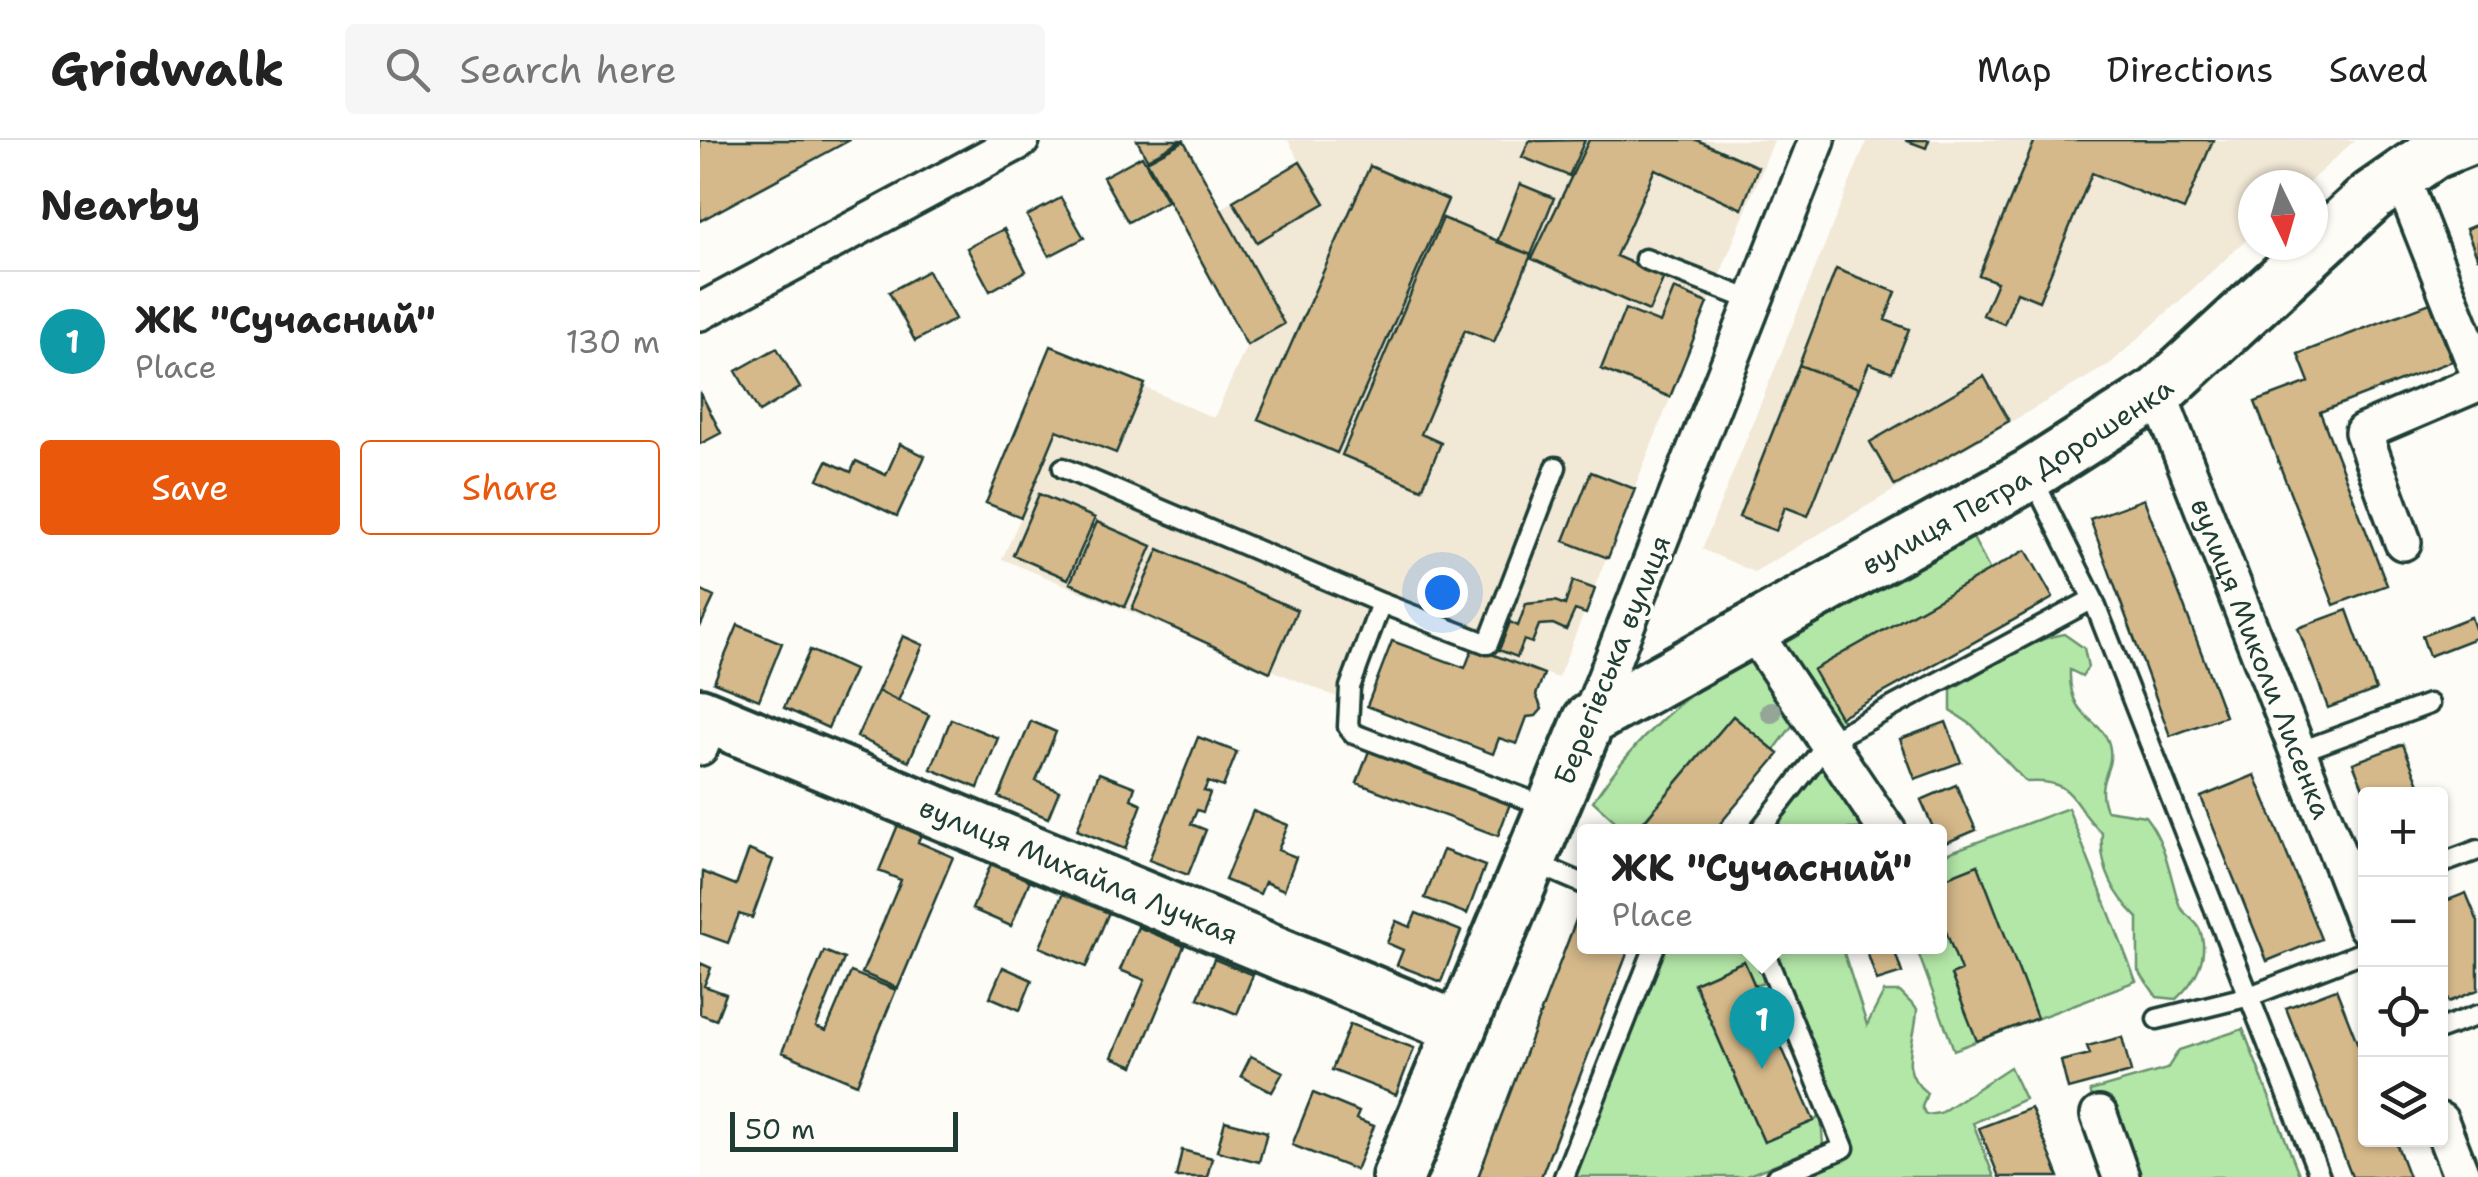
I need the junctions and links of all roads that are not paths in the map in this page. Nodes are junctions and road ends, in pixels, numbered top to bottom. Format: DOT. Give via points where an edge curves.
graph roads {
  1 [pos="1021,140"];
  2 [pos="1817,140"];
  3 [pos="2466,140"];
  4 [pos="2400,174"];
  5 [pos="1645,259"];
  6 [pos="1754,301"];
  7 [pos="700,312"];
  8 [pos="2478,371"];
  9 [pos="2478,383"];
  10 [pos="2158,393"];
  11 [pos="1556,467"];
  12 [pos="1062,468"];
  13 [pos="2031,474"];
  14 [pos="2403,542"];
  15 [pos="2093,599"];
  16 [pos="1381,603"];
  17 [pos="1750,627"];
  18 [pos="2429,704"];
  19 [pos="1590,720"];
  20 [pos="704,726"];
  21 [pos="1829,742"];
  22 [pos="2298,752"];
  23 [pos="1552,809"];
  24 [pos="1764,824"];
  25 [pos="1883,824"];
  26 [pos="2478,850"];
  27 [pos="1530,861"];
  28 [pos="2448,861"];
  29 [pos="1577,881"];
  30 [pos="2358,895"];
  31 [pos="2358,953"];
  32 [pos="1652,954"];
  33 [pos="1765,954"];
  34 [pos="2250,996"];
  35 [pos="2478,1015"];
  36 [pos="2156,1019"];
  37 [pos="2448,1026"];
  38 [pos="1460,1028"];
  39 [pos="2099,1116"];
  40 [pos="2448,1141"];
  41 [pos="1398,1177"];
  42 [pos="1564,1177"];
  43 [pos="1776,1177"];
  44 [pos="2122,1177"];
  45 [pos="2320,1177"];
  46 [pos="2462,1177"];
  1 -- 7 [label="street"];
  2 -- 6 [label="street, Берегівська вулиця"];
  3 -- 4 [label="main road, вулиця Петра Дорошенка"];
  4 -- 8 [label="street"];
  4 -- 10 [label="main road, вулиця Петра Дорошенка"];
  5 -- 6 [label="lane"];
  6 -- 19 [label="street, Берегівська вулиця"];
  9 -- 14 [label="street" via="2363,432"];
  10 -- 13 [label="main road, вулиця Петра Дорошенка"];
  10 -- 22 [label="street, вулиця Миколи Лисенка"];
  11 -- 16 [label="lane" via="1488,644"];
  12 -- 16 [label="lane"];
  13 -- 15 [label="lane"];
  13 -- 17 [label="main road, вулиця Петра Дорошенка"];
  15 -- 21 [label="lane"];
  15 -- 34 [label="lane"];
  16 -- 23 [label="lane" via="1350,687 1348,727"];
  17 -- 19 [label="main road, вулиця Петра Дорошенка"];
  17 -- 21 [label="street"];
  18 -- 22 [label="lane"];
  19 -- 23 [label="main road, Берегівська вулиця"];
  20 -- 38 [label="main road, вулиця Михайла Лучкая"];
  21 -- 24 [label="lane"];
  21 -- 25 [label="street"];
  22 -- 30 [label="street, вулиця Миколи Лисенка"];
  23 -- 27 [label="main road, Берегівська вулиця"];
  26 -- 28 [label="lane"];
  27 -- 29 [label="lane"];
  27 -- 38 [label="main road, Берегівська вулиця"];
  31 -- 34 [label="lane"];
  32 -- 42 [label="lane"];
  33 -- 43 [label="lane" via="1844,1148"];
  34 -- 36 [label="lane"];
  34 -- 45 [label="lane"];
  35 -- 37 [label="lane"];
  38 -- 41 [label="main road, Берегівська вулиця"];
  39 -- 44 [label="street"];
  40 -- 46 [label="street"];
}
